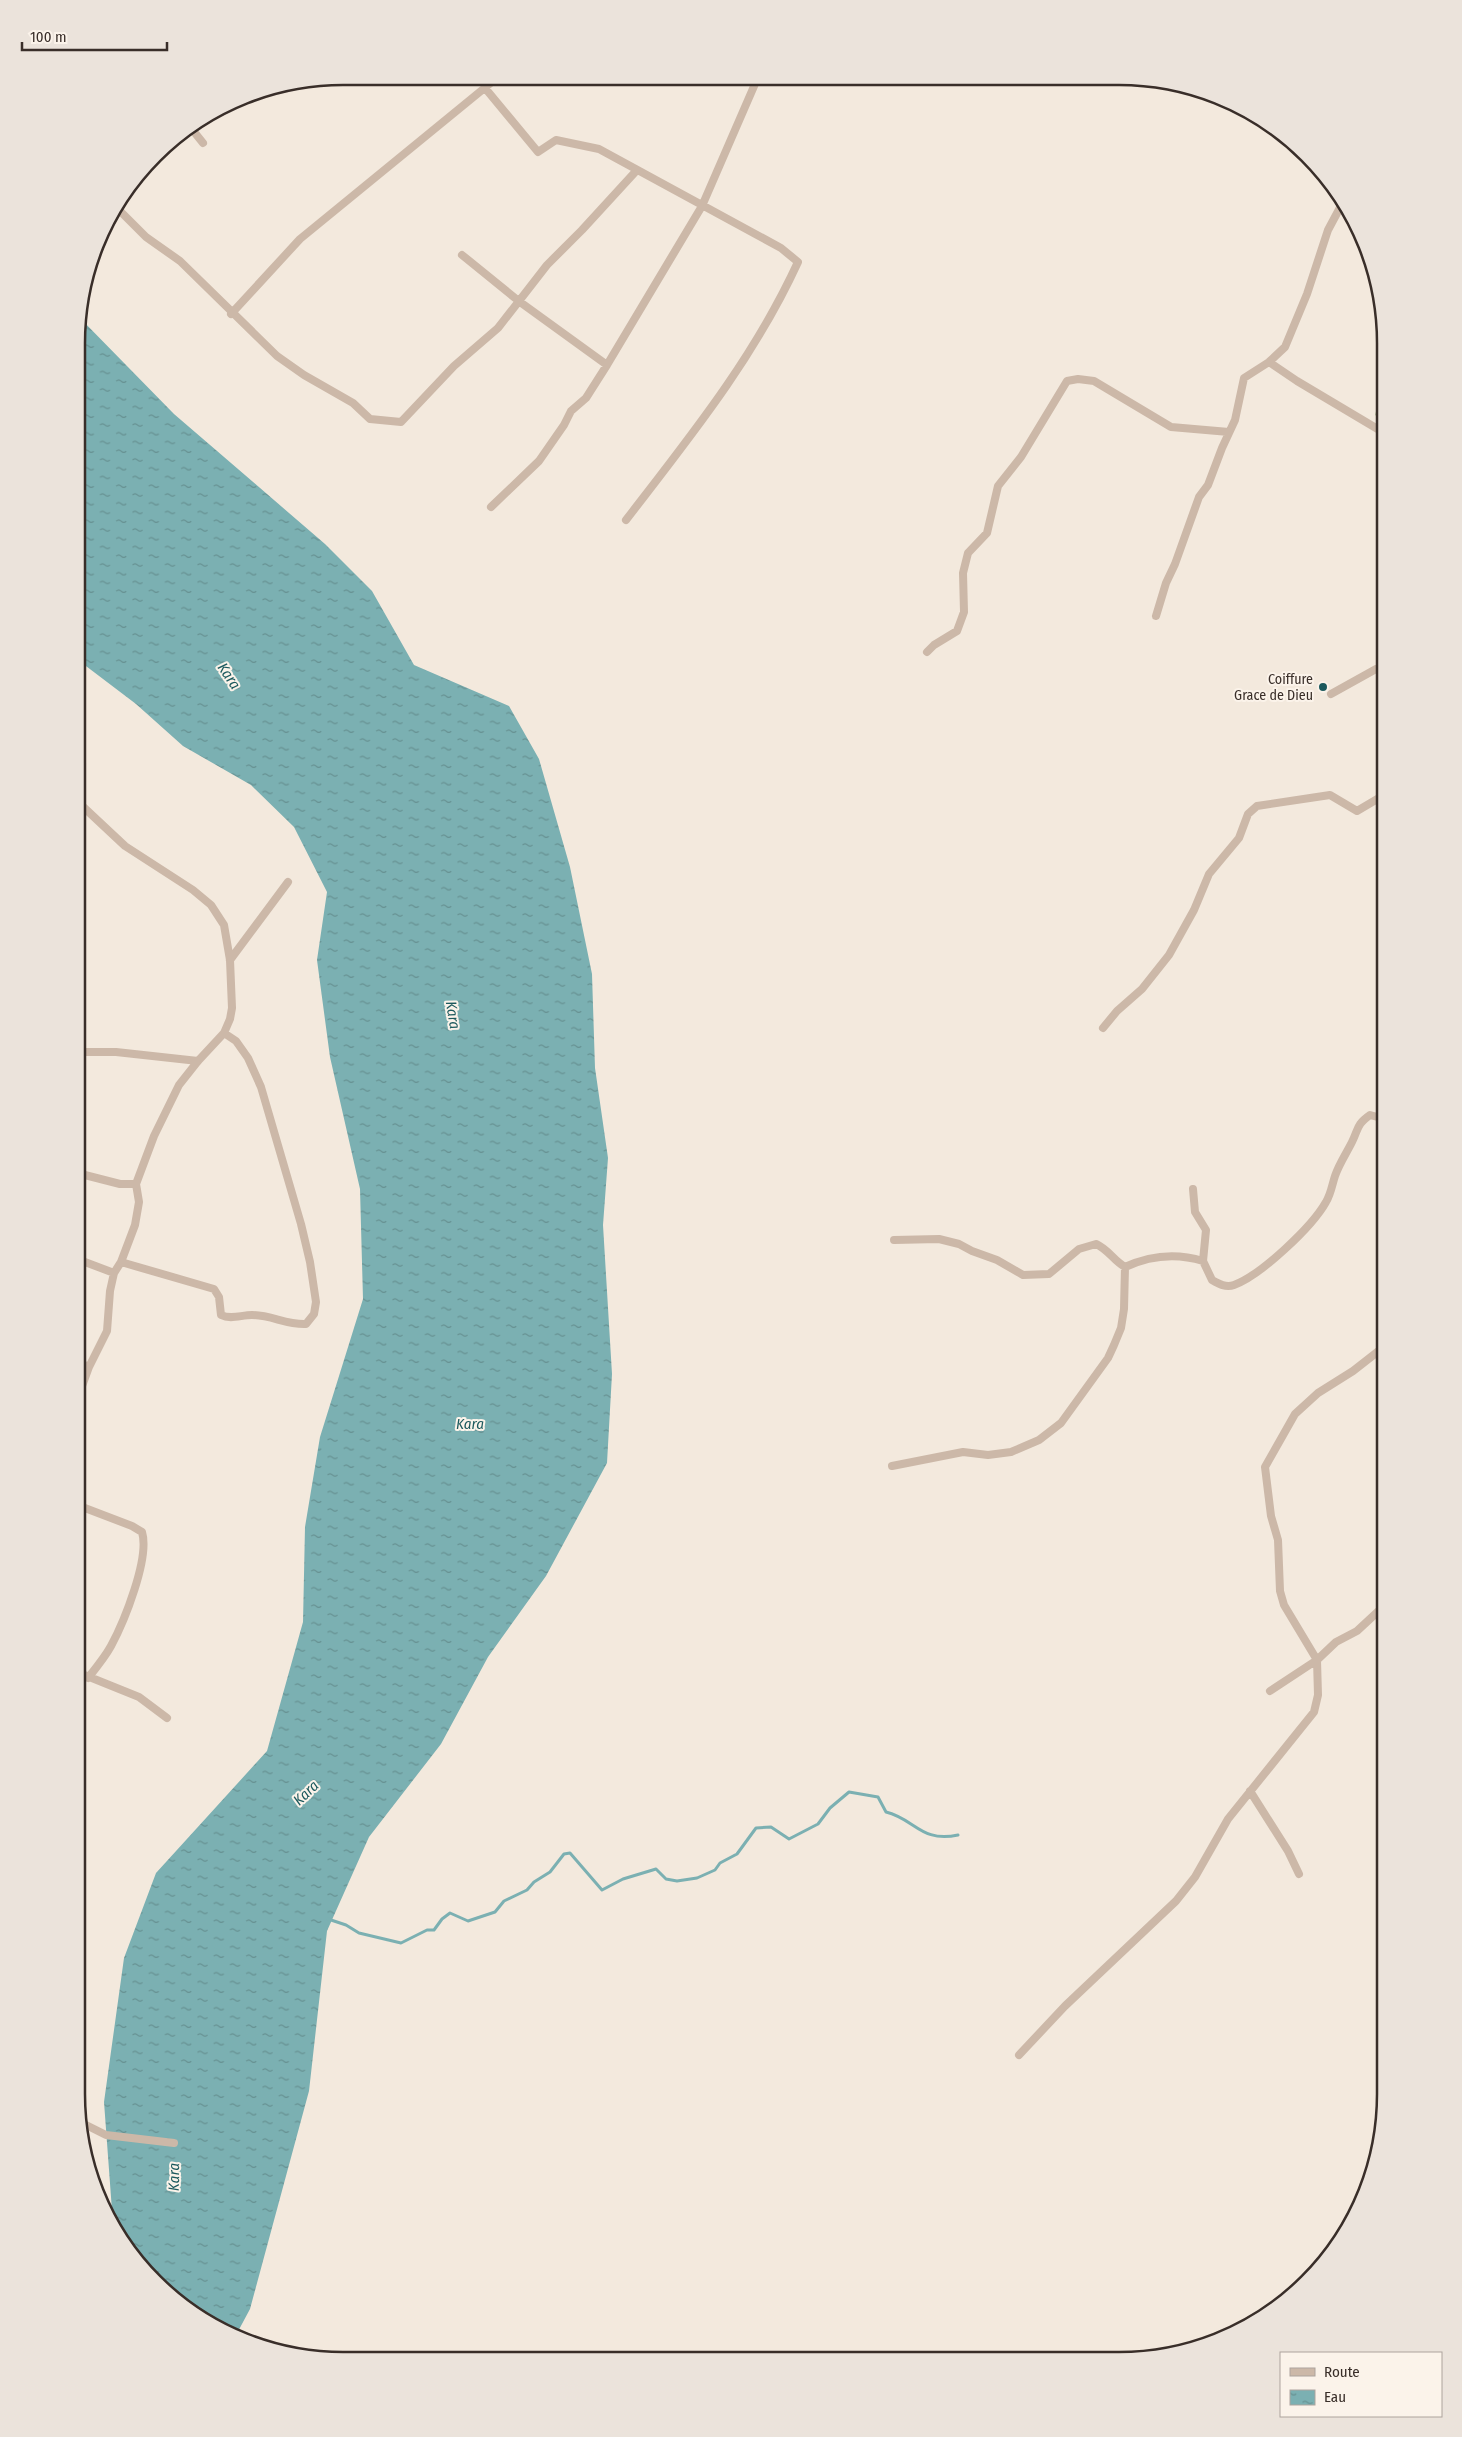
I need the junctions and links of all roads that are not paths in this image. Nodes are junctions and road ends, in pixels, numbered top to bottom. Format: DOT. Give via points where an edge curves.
graph roads {
  1 [pos="489,85"];
  2 [pos="755,85"];
  3 [pos="485,88"];
  4 [pos="195,132"];
  5 [pos="203,143"];
  6 [pos="637,170"];
  7 [pos="702,206"];
  8 [pos="1339,209"];
  9 [pos="121,212"];
  10 [pos="462,255"];
  11 [pos="520,302"];
  12 [pos="231,314"];
  13 [pos="1269,362"];
  14 [pos="607,365"];
  15 [pos="1377,429"];
  16 [pos="1229,432"];
  17 [pos="491,507"];
  18 [pos="626,520"];
  19 [pos="1156,616"];
  20 [pos="927,652"];
  21 [pos="1377,670"];
  22 [pos="1331,694"];
  23 [pos="1377,800"];
  24 [pos="85,808"];
  25 [pos="288,882"];
  26 [pos="230,960"];
  27 [pos="1102,1028"];
  28 [pos="224,1033"];
  29 [pos="85,1052"];
  30 [pos="198,1060"];
  31 [pos="1377,1117"];
  32 [pos="85,1175"];
  33 [pos="136,1184"];
  34 [pos="1193,1189"];
  35 [pos="894,1240"];
  36 [pos="1203,1261"];
  37 [pos="85,1262"];
  38 [pos="121,1262"];
  39 [pos="1125,1267"];
  40 [pos="114,1273"];
  41 [pos="1377,1352"];
  42 [pos="85,1365"];
  43 [pos="89,1367"];
  44 [pos="85,1378"];
  45 [pos="892,1466"];
  46 [pos="85,1508"];
  47 [pos="1377,1612"];
  48 [pos="1317,1660"];
  49 [pos="85,1676"];
  50 [pos="88,1678"];
  51 [pos="1270,1691"];
  52 [pos="167,1718"];
  53 [pos="1250,1791"];
  54 [pos="1299,1874"];
  55 [pos="1019,2054"];
  56 [pos="87,2125"];
  57 [pos="174,2143"];
  1 -- 3 [label="street"];
  2 -- 7 [label="street"];
  3 -- 6 [label="street" via="538,152 556,140 599,149"];
  3 -- 12 [label="street" via="300,240"];
  4 -- 5 [label="street"];
  6 -- 7 [label="street"];
  6 -- 11 [label="street" via="547,265"];
  7 -- 14 [label="street"];
  7 -- 18 [label="street" via="781,248 798,262 769,322 721,396"];
  8 -- 13 [label="street" via="1328,230 1285,347"];
  9 -- 12 [label="street" via="146,238 180,261"];
  10 -- 11 [label="street"];
  11 -- 12 [label="street" via="498,328 454,366 401,422 370,419 354,403 277,356"];
  11 -- 14 [label="street"];
  13 -- 15 [label="street"];
  13 -- 16 [label="street" via="1244,378 1236,420"];
  14 -- 17 [label="street" via="586,398 571,411 539,461"];
  16 -- 19 [label="street" via="1208,485 1199,497"];
  16 -- 20 [label="street" via="1171,427 1094,381 1067,381 1021,457 998,486 987,533 968,553 963,573 964,612 957,630"];
  21 -- 22 [label="street"];
  23 -- 27 [label="street" via="1357,811 1330,795 1257,806 1248,814 1239,838 1209,874 1194,910 1169,954 1142,989"];
  24 -- 26 [label="street" via="126,846 194,890 211,905 224,925"];
  25 -- 26 [label="street"];
  26 -- 28 [label="street" via="232,1008"];
  28 -- 30 [label="street"];
  28 -- 38 [label="street" via="236,1041 248,1058 260,1087 305,1243 316,1302 314,1314 306,1324 293,1325 252,1315 226,1318 221,1315 220,1297 214,1289"];
  29 -- 30 [label="street"];
  30 -- 33 [label="street" via="168,1107"];
  31 -- 36 [label="street" via="1370,1115 1359,1123 1327,1200 1312,1223 1266,1264 1232,1286 1223,1286 1212,1280"];
  32 -- 33 [label="street" via="120,1184"];
  33 -- 38 [label="street" via="135,1225"];
  34 -- 36 [label="street" via="1195,1212 1206,1230"];
  35 -- 39 [label="street" via="939,1239 959,1244 1023,1275 1049,1274 1079,1249 1096,1244"];
  36 -- 39 [label="street" via="1186,1256 1161,1256"];
  37 -- 40 [label="street"];
  38 -- 40 [label="street"];
  39 -- 45 [label="street" via="1121,1328 1108,1358 1061,1423 1039,1440 1011,1452 963,1452"];
  40 -- 43 [label="street" via="107,1331"];
  41 -- 48 [label="street" via="1295,1414 1265,1467 1271,1516 1278,1540 1280,1591 1284,1606"];
  42 -- 43 [label="street"];
  43 -- 44 [label="street"];
  46 -- 50 [label="street" via="132,1526 142,1532 145,1541 142,1561 111,1647"];
  47 -- 48 [label="street"];
  48 -- 51 [label="street"];
  48 -- 53 [label="street" via="1318,1695 1314,1712"];
  49 -- 50 [label="street"];
  50 -- 52 [label="street" via="139,1697"];
  53 -- 54 [label="street"];
  53 -- 55 [label="street" via="1228,1819 1195,1876 1176,1901"];
  56 -- 57 [label="street" via="106,2135"];
}
